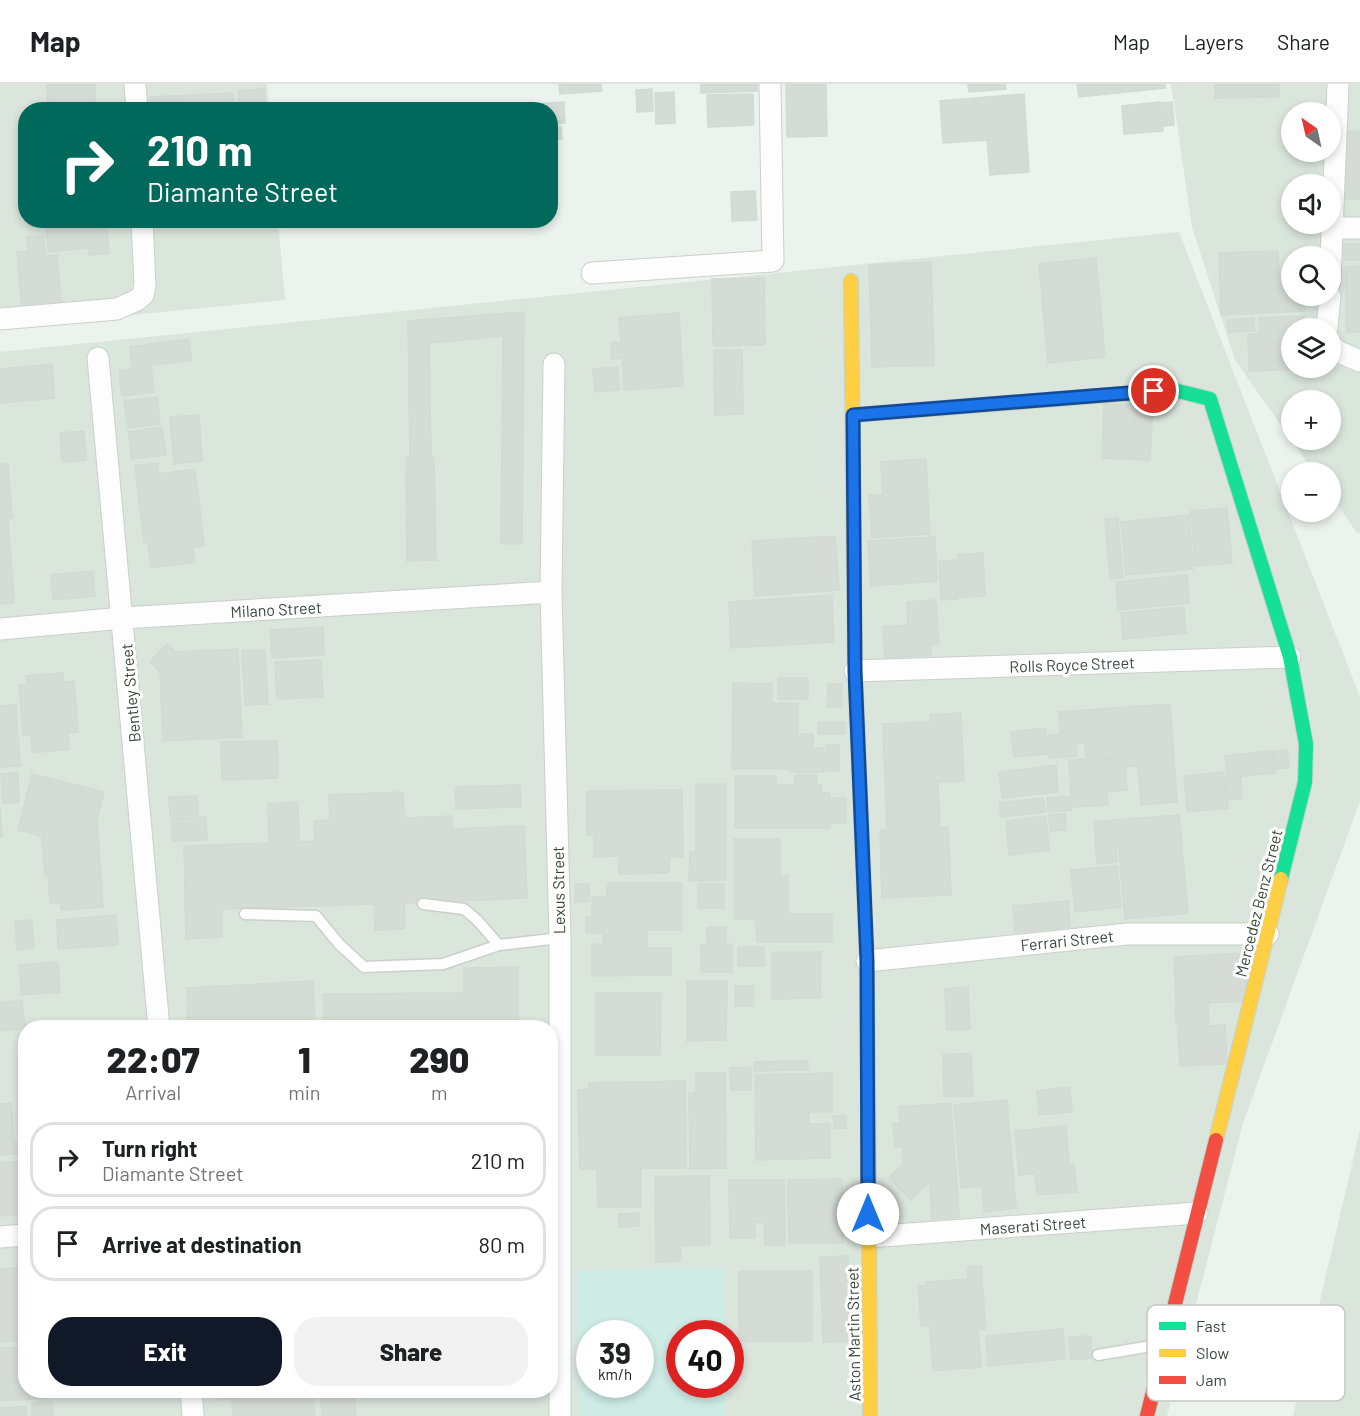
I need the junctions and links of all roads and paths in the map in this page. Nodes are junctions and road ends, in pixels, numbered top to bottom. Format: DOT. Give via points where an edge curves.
graph roads {
  1 [pos="135,84"];
  2 [pos="770,84"];
  3 [pos="1338,84"];
  4 [pos="136,102"];
  5 [pos="1336,174"];
  6 [pos="142,228"];
  7 [pos="1341,228"];
  8 [pos="1360,228"];
  9 [pos="592,273"];
  10 [pos="851,281"];
  11 [pos="0,319"];
  12 [pos="1341,352"];
  13 [pos="98,358"];
  14 [pos="1360,361"];
  15 [pos="554,364"];
  16 [pos="853,415"];
  17 [pos="552,592"];
  18 [pos="123,618"];
  19 [pos="0,629"];
  20 [pos="1290,657"];
  21 [pos="855,671"];
  22 [pos="423,904"];
  23 [pos="245,914"];
  24 [pos="1268,934"];
  25 [pos="560,939"];
  26 [pos="498,945"];
  27 [pos="867,961"];
  28 [pos="158,1020"];
  29 [pos="558,1020"];
  30 [pos="1197,1213"];
  31 [pos="18,1236"];
  32 [pos="0,1237"];
  33 [pos="868,1237"];
  34 [pos="1175,1305"];
  35 [pos="558,1334"];
  36 [pos="1147,1347"];
  37 [pos="1098,1354"];
  38 [pos="192,1398"];
  39 [pos="1151,1401"];
  40 [pos="193,1416"];
  41 [pos="560,1416"];
  42 [pos="870,1416"];
  43 [pos="1147,1416"];
  1 -- 4 [label="street"];
  2 -- 9 [label="street" via="773,261"];
  3 -- 5 [label="street"];
  6 -- 11 [label="street" via="145,284 143,295 137,300 117,309"];
  7 -- 8 [label="street"];
  10 -- 16 [label="street, Aston Martin Street"];
  12 -- 14 [label="street"];
  13 -- 18 [label="street, Bentley Street"];
  15 -- 17 [label="street, Lexus Street"];
  16 -- 20 [label="street, Mercedez Benz Street" via="1174,390 1210,399"];
  16 -- 21 [label="street, Aston Martin Street"];
  17 -- 18 [label="street, Milano Street"];
  17 -- 25 [label="street, Lexus Street"];
  18 -- 19 [label="street, Milano Street"];
  18 -- 28 [label="street, Bentley Street"];
  20 -- 21 [label="street, Rolls Royce Street"];
  20 -- 24 [label="street, Mercedez Benz Street" via="1306,744 1305,782"];
  21 -- 27 [label="street, Aston Martin Street"];
  22 -- 26 [label="lane" via="464,909"];
  23 -- 26 [label="lane" via="316,916 364,967 443,964"];
  24 -- 27 [label="street, Ferrari Street" via="1127,934"];
  24 -- 30 [label="street, Mercedez Benz Street"];
  25 -- 26 [label="lane"];
  25 -- 29 [label="street, Lexus Street"];
  27 -- 33 [label="street, Aston Martin Street"];
  30 -- 33 [label="street, Maserati Street"];
  30 -- 34 [label="street, Mercedez Benz Street"];
  31 -- 32 [label="street"];
  33 -- 42 [label="street, Aston Martin Street"];
  35 -- 41 [label="street, Lexus Street"];
  36 -- 37 [label="lane"];
  38 -- 40 [label="street"];
  39 -- 43 [label="street, Mercedez Benz Street"];
}
